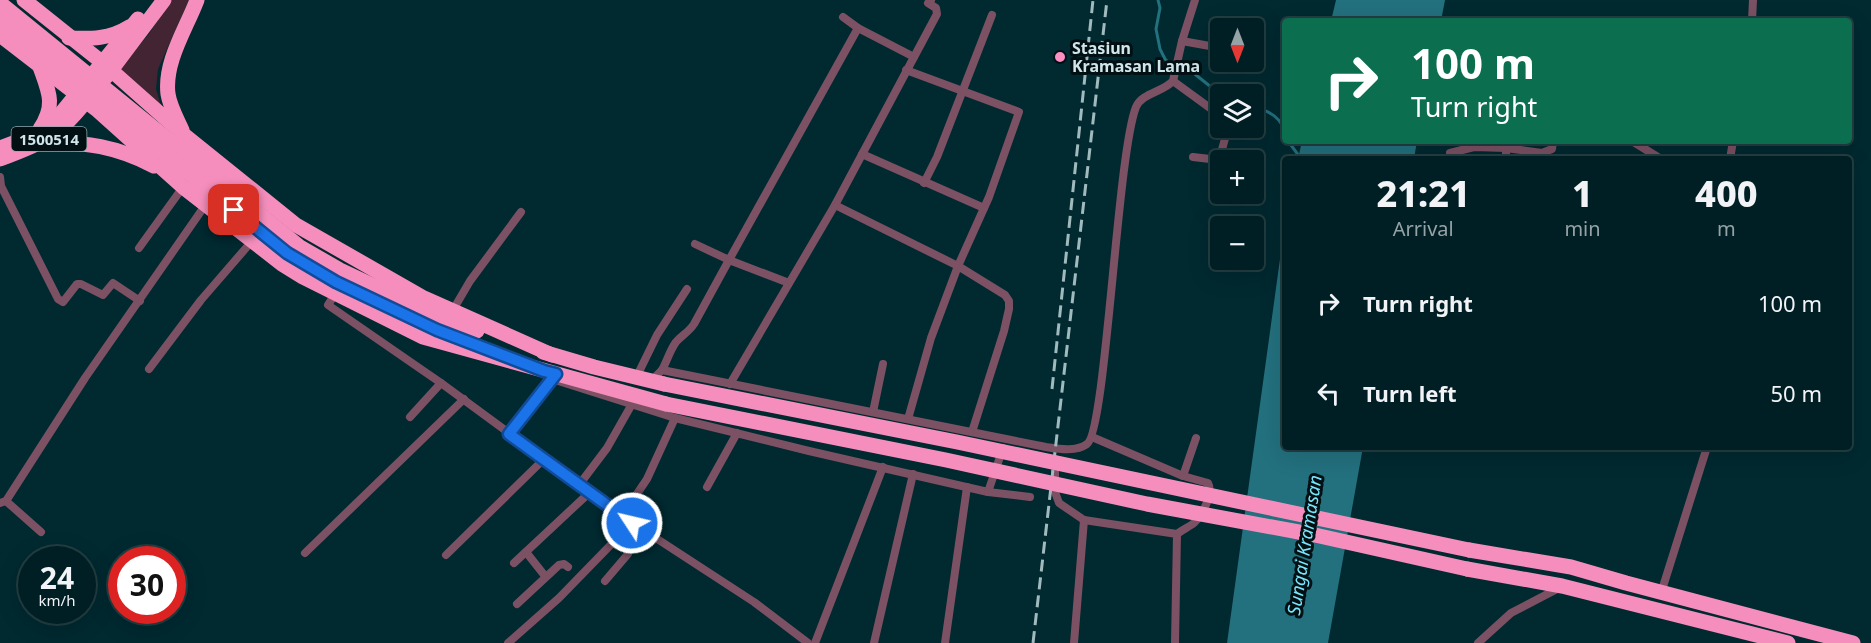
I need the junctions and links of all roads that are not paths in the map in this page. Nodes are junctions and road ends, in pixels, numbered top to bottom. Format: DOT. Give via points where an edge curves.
graph roads {
  1 [pos="24,0"];
  2 [pos="152,0"];
  3 [pos="164,0"];
  4 [pos="197,0"];
  5 [pos="930,0"];
  6 [pos="1195,0"];
  7 [pos="1753,0"];
  8 [pos="0,3"];
  9 [pos="992,15"];
  10 [pos="843,17"];
  11 [pos="1752,18"];
  12 [pos="0,19"];
  13 [pos="134,24"];
  14 [pos="858,28"];
  15 [pos="0,35"];
  16 [pos="69,38"];
  17 [pos="1182,41"];
  18 [pos="1210,46"];
  19 [pos="914,57"];
  20 [pos="35,63"];
  21 [pos="107,67"];
  22 [pos="906,70"];
  23 [pos="1174,77"];
  24 [pos="961,92"];
  25 [pos="78,100"];
  26 [pos="1210,107"];
  27 [pos="183,134"];
  28 [pos="39,138"];
  29 [pos="1506,144"];
  30 [pos="1553,144"];
  31 [pos="1637,144"];
  32 [pos="0,148"];
  33 [pos="1450,153"];
  34 [pos="862,154"];
  35 [pos="1656,156"];
  36 [pos="1193,157"];
  37 [pos="0,159"];
  38 [pos="1210,159"];
  39 [pos="170,174"];
  40 [pos="0,177"];
  41 [pos="924,183"];
  42 [pos="183,186"];
  43 [pos="206,204"];
  44 [pos="836,205"];
  45 [pos="984,208"];
  46 [pos="521,212"];
  47 [pos="252,241"];
  48 [pos="695,244"];
  49 [pos="139,248"];
  50 [pos="729,260"];
  51 [pos="958,266"];
  52 [pos="789,283"];
  53 [pos="687,289"];
  54 [pos="335,294"];
  55 [pos="140,301"];
  56 [pos="444,320"];
  57 [pos="883,364"];
  58 [pos="149,369"];
  59 [pos="550,375"];
  60 [pos="636,378"];
  61 [pos="659,378"];
  62 [pos="441,383"];
  63 [pos="730,384"];
  64 [pos="464,399"];
  65 [pos="632,404"];
  66 [pos="873,412"];
  67 [pos="410,417"];
  68 [pos="675,418"];
  69 [pos="908,418"];
  70 [pos="972,432"];
  71 [pos="509,434"];
  72 [pos="737,434"];
  73 [pos="1006,437"];
  74 [pos="1092,437"];
  75 [pos="1196,438"];
  76 [pos="1054,448"];
  77 [pos="1706,450"];
  78 [pos="544,459"];
  79 [pos="883,467"];
  80 [pos="913,474"];
  81 [pos="1183,476"];
  82 [pos="579,485"];
  83 [pos="707,487"];
  84 [pos="967,487"];
  85 [pos="988,492"];
  86 [pos="589,493"];
  87 [pos="1030,497"];
  88 [pos="3,502"];
  89 [pos="622,516"];
  90 [pos="1084,520"];
  91 [pos="632,523"];
  92 [pos="41,532"];
  93 [pos="1177,534"];
  94 [pos="616,539"];
  95 [pos="526,552"];
  96 [pos="305,553"];
  97 [pos="446,555"];
  98 [pos="514,563"];
  99 [pos="568,567"];
  100 [pos="545,576"];
  101 [pos="605,581"];
  102 [pos="1562,586"];
  103 [pos="1661,593"];
  104 [pos="517,604"];
  105 [pos="508,643"];
  106 [pos="808,643"];
  107 [pos="815,643"];
  108 [pos="874,643"];
  109 [pos="945,643"];
  110 [pos="1074,643"];
  111 [pos="1175,643"];
  112 [pos="1478,643"];
  113 [pos="1788,643"];
  114 [pos="1853,643"];
  1 -- 16 [label="highway"];
  2 -- 13 [label="highway"];
  3 -- 21 [label="highway"];
  4 -- 27 [label="highway" via="176,49 168,81 170,102"];
  5 -- 19 [label="street" via="928,3 936,8 937,14"];
  6 -- 17 [label="street"];
  7 -- 11 [label="street"];
  8 -- 56 [label="highway, bridge" via="300,247"];
  9 -- 24 [label="street"];
  10 -- 14 [label="street"];
  12 -- 56 [label="highway, bridge" via="287,253 336,282"];
  13 -- 16 [label="highway" via="99,38"];
  13 -- 21 [label="highway"];
  14 -- 19 [label="street"];
  14 -- 50 [label="street"];
  15 -- 20 [label="highway"];
  16 -- 21 [label="highway"];
  17 -- 18 [label="street"];
  17 -- 23 [label="street"];
  19 -- 22 [label="street"];
  20 -- 25 [label="highway"];
  20 -- 28 [label="highway" via="50,100"];
  21 -- 25 [label="highway"];
  21 -- 27 [label="highway"];
  22 -- 24 [label="street"];
  22 -- 34 [label="street"];
  23 -- 26 [label="street"];
  23 -- 74 [label="street" via="1161,90 1140,100 1135,110 1124,170"];
  24 -- 41 [label="street"];
  24 -- 45 [label="street" via="1018,112"];
  25 -- 28 [label="highway, 1500514"];
  25 -- 39 [label="highway"];
  27 -- 56 [label="highway" via="296,225 422,297"];
  28 -- 32 [label="highway, 1500514"];
  28 -- 37 [label="highway, 1500514"];
  28 -- 39 [label="highway" via="98,144 130,154"];
  29 -- 30 [label="street" via="1542,153 1552,149"];
  29 -- 33 [label="street"];
  31 -- 35 [label="street"];
  34 -- 41 [label="street"];
  34 -- 44 [label="street"];
  36 -- 38 [label="street"];
  39 -- 42 [label="highway"];
  40 -- 55 [label="street" via="58,299 63,302 79,283 103,296 113,283"];
  41 -- 45 [label="street"];
  42 -- 43 [label="highway"];
  42 -- 49 [label="street"];
  43 -- 47 [label="highway"];
  43 -- 55 [label="street"];
  44 -- 51 [label="street"];
  44 -- 52 [label="street"];
  45 -- 51 [label="street"];
  46 -- 56 [label="street"];
  47 -- 54 [label="highway" via="282,264"];
  47 -- 58 [label="street"];
  48 -- 50 [label="street"];
  50 -- 52 [label="street"];
  50 -- 61 [label="street" via="689,332 675,344"];
  51 -- 69 [label="street" via="931,338"];
  51 -- 70 [label="street" via="1009,301 1004,331"];
  52 -- 63 [label="street"];
  53 -- 60 [label="street" via="657,335"];
  54 -- 59 [label="highway" via="423,337"];
  54 -- 62 [label="street" via="328,305"];
  55 -- 88 [label="street"];
  56 -- 59 [label="highway"];
  56 -- 60 [label="highway"];
  57 -- 66 [label="street"];
  59 -- 65 [label="street"];
  59 -- 71 [label="street"];
  59 -- 102 [label="highway, bridge" via="666,404"];
  60 -- 61 [label="highway"];
  61 -- 63 [label="street"];
  61 -- 103 [label="highway, bridge" via="1469,550 1571,567"];
  62 -- 64 [label="street"];
  62 -- 67 [label="street"];
  63 -- 66 [label="street"];
  64 -- 71 [label="street"];
  64 -- 96 [label="street"];
  65 -- 68 [label="street"];
  65 -- 82 [label="street" via="607,448"];
  66 -- 69 [label="street"];
  68 -- 72 [label="street"];
  68 -- 89 [label="street" via="647,479"];
  69 -- 70 [label="street"];
  70 -- 73 [label="street"];
  71 -- 78 [label="street"];
  72 -- 79 [label="street"];
  72 -- 83 [label="street"];
  73 -- 76 [label="street"];
  73 -- 85 [label="street"];
  74 -- 76 [label="street" via="1086,445 1070,450"];
  74 -- 81 [label="street"];
  75 -- 81 [label="street"];
  76 -- 90 [label="street" via="1056,497 1063,507"];
  77 -- 103 [label="street"];
  78 -- 82 [label="street"];
  78 -- 97 [label="street"];
  79 -- 80 [label="street"];
  79 -- 107 [label="street"];
  80 -- 84 [label="street"];
  80 -- 108 [label="street"];
  81 -- 93 [label="street" via="1211,487 1195,522"];
  82 -- 86 [label="street"];
  84 -- 85 [label="street"];
  84 -- 109 [label="street"];
  85 -- 87 [label="street"];
  86 -- 89 [label="street"];
  86 -- 95 [label="street"];
  88 -- 92 [label="street"];
  89 -- 91 [label="street"];
  90 -- 93 [label="street"];
  90 -- 110 [label="street"];
  91 -- 94 [label="street"];
  91 -- 106 [label="street" via="754,602"];
  93 -- 111 [label="street"];
  94 -- 101 [label="street" via="628,554"];
  94 -- 105 [label="street"];
  95 -- 98 [label="street"];
  95 -- 100 [label="street"];
  99 -- 100 [label="street" via="561,564"];
  100 -- 104 [label="street"];
  102 -- 112 [label="street" via="1511,613"];
  102 -- 113 [label="highway"];
  103 -- 114 [label="highway"];
}
